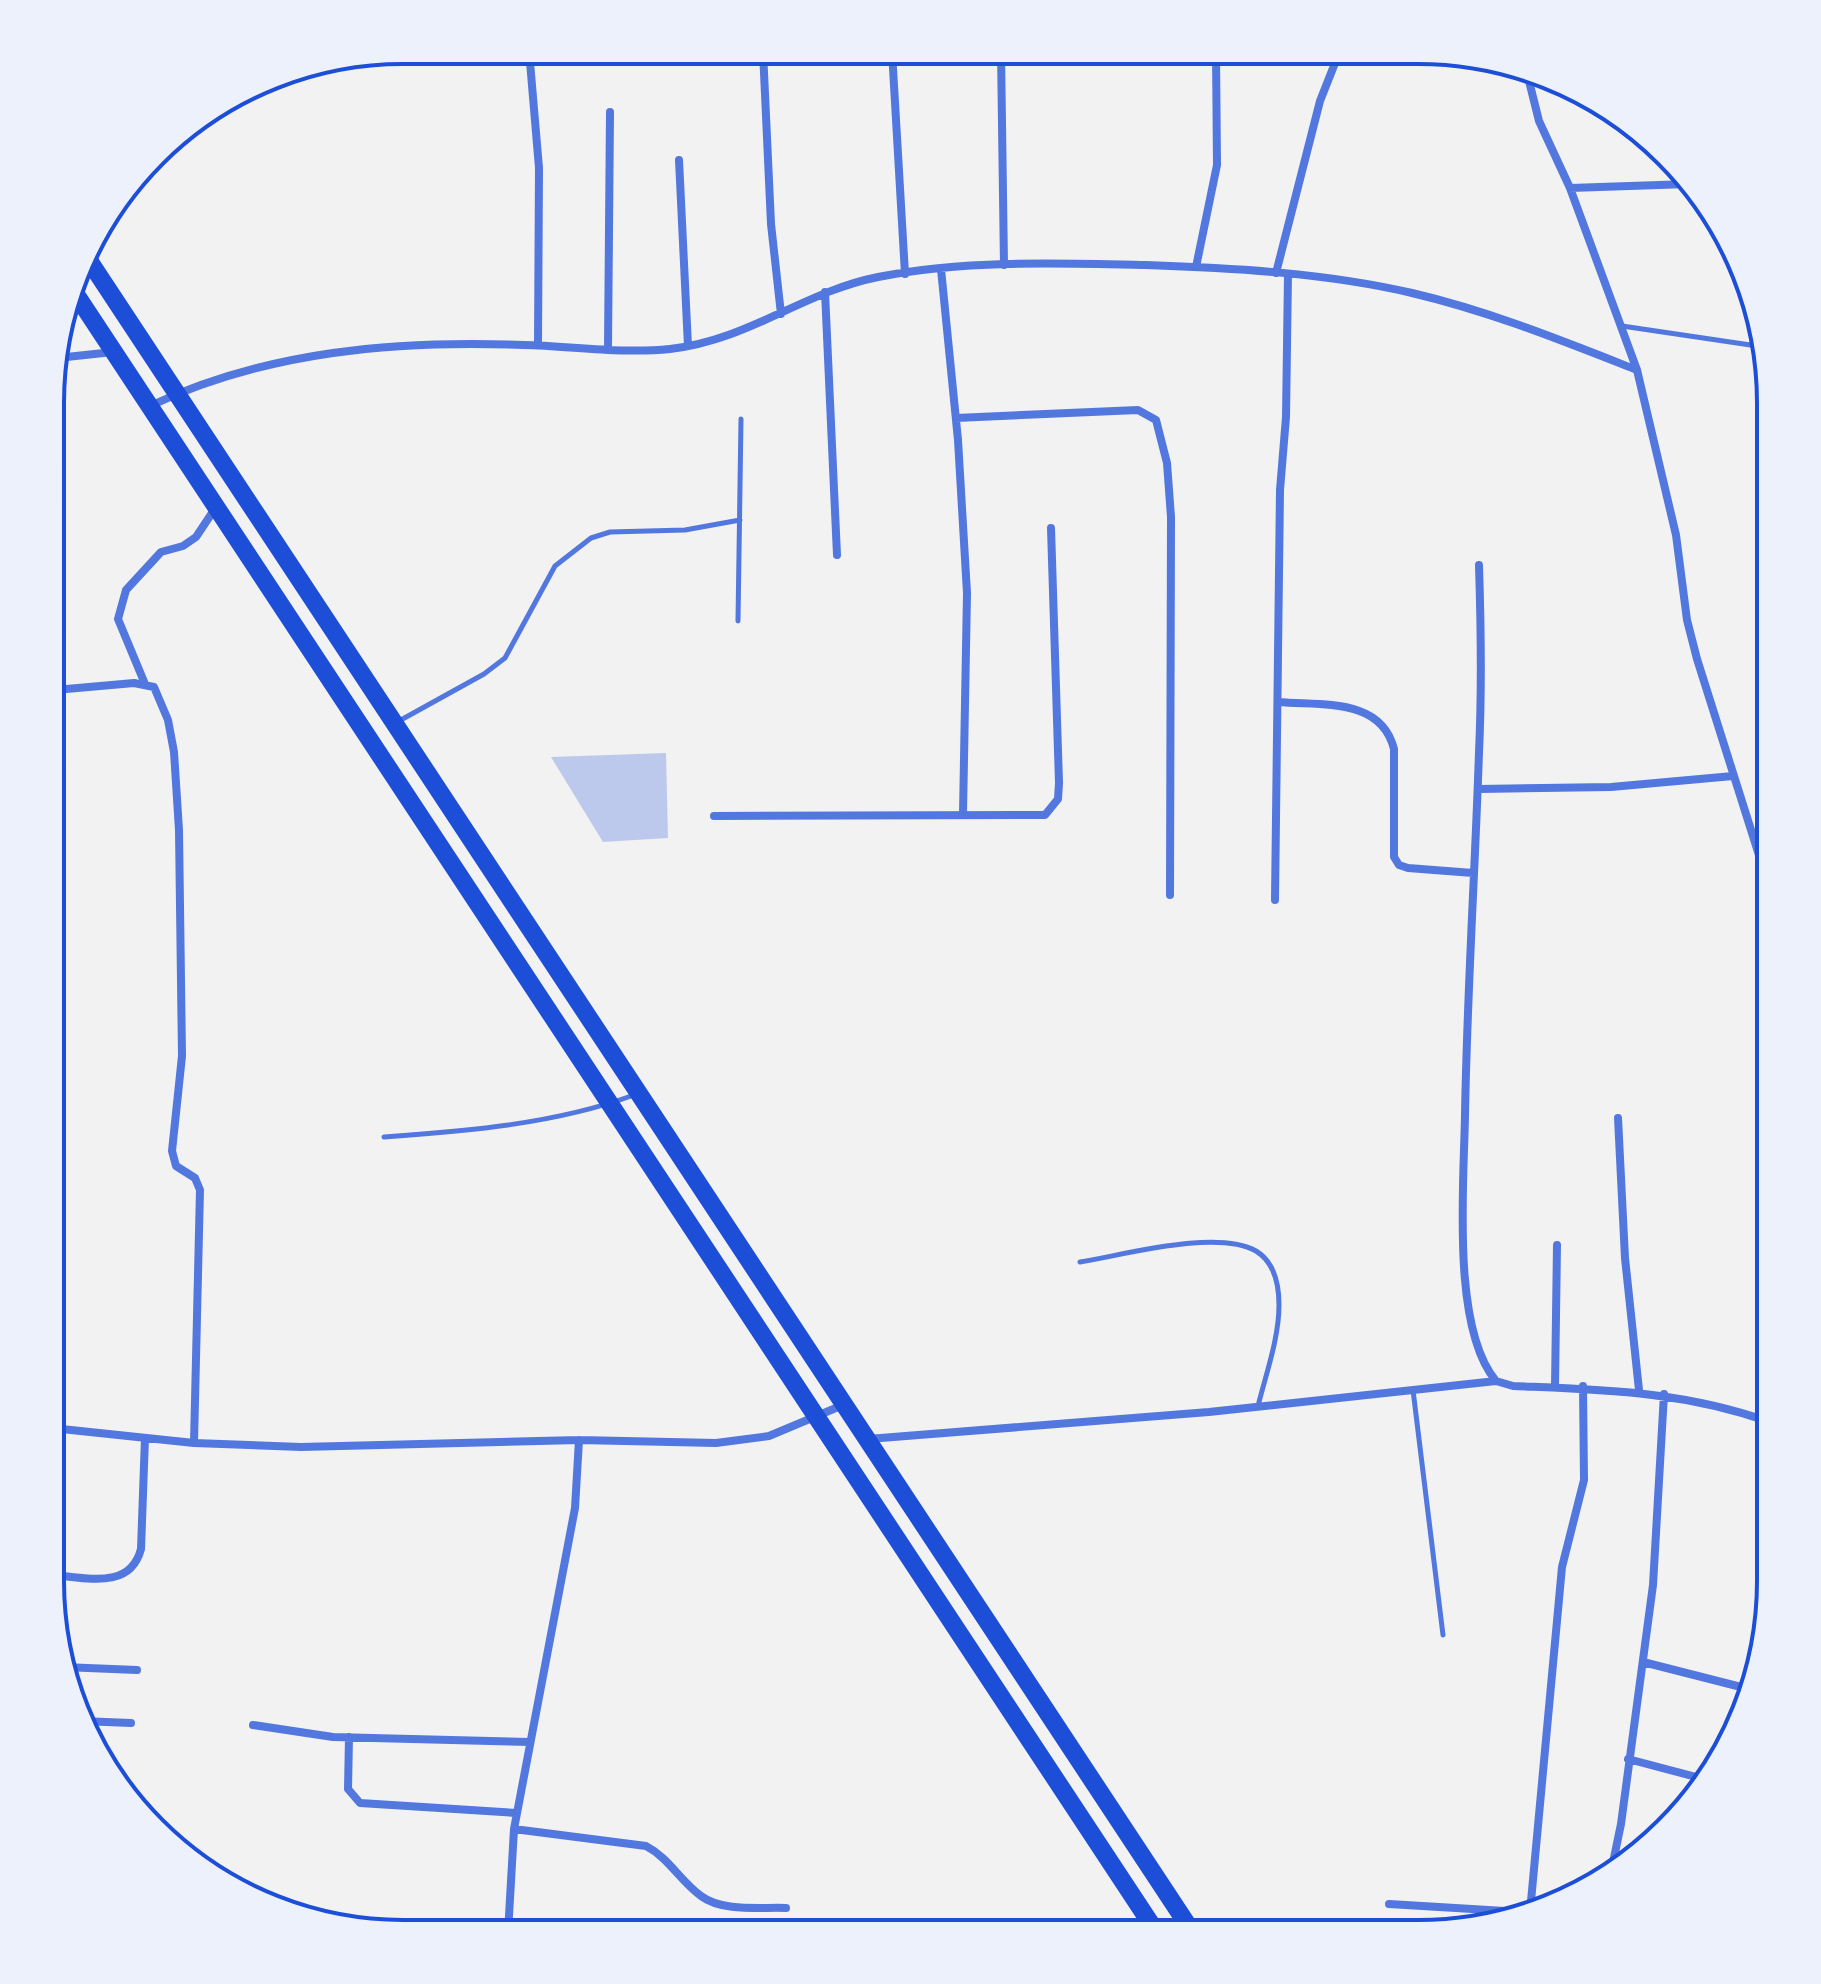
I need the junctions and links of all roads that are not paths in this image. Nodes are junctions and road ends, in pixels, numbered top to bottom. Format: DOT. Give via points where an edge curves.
graph roads {
  1 [pos="530,64"];
  2 [pos="764,64"];
  3 [pos="893,64"];
  4 [pos="1001,64"];
  5 [pos="1216,64"];
  6 [pos="1335,64"];
  7 [pos="1534,85"];
  8 [pos="610,112"];
  9 [pos="679,160"];
  10 [pos="1677,184"];
  11 [pos="1570,188"];
  12 [pos="1004,265"];
  13 [pos="93,266"];
  14 [pos="1196,267"];
  15 [pos="941,269"];
  16 [pos="1276,273"];
  17 [pos="905,274"];
  18 [pos="1288,274"];
  19 [pos="825,292"];
  20 [pos="80,301"];
  21 [pos="781,314"];
  22 [pos="1622,326"];
  23 [pos="538,345"];
  24 [pos="1752,345"];
  25 [pos="688,346"];
  26 [pos="608,348"];
  27 [pos="114,351"];
  28 [pos="67,357"];
  29 [pos="1637,370"];
  30 [pos="178,393"];
  31 [pos="150,407"];
  32 [pos="956,418"];
  33 [pos="741,419"];
  34 [pos="216,507"];
  35 [pos="740,520"];
  36 [pos="1051,528"];
  37 [pos="837,555"];
  38 [pos="1479,565"];
  39 [pos="738,621"];
  40 [pos="145,684"];
  41 [pos="64,689"];
  42 [pos="1279,702"];
  43 [pos="395,723"];
  44 [pos="1733,776"];
  45 [pos="1478,789"];
  46 [pos="963,814"];
  47 [pos="714,816"];
  48 [pos="1757,850"];
  49 [pos="1473,873"];
  50 [pos="1170,895"];
  51 [pos="1275,900"];
  52 [pos="638,1094"];
  53 [pos="611,1104"];
  54 [pos="1618,1118"];
  55 [pos="384,1137"];
  56 [pos="1557,1245"];
  57 [pos="1080,1262"];
  58 [pos="1496,1381"];
  59 [pos="1583,1386"];
  60 [pos="1555,1387"];
  61 [pos="1413,1390"];
  62 [pos="1639,1390"];
  63 [pos="1664,1394"];
  64 [pos="844,1405"];
  65 [pos="1258,1407"];
  66 [pos="816,1416"];
  67 [pos="1757,1419"];
  68 [pos="64,1429"];
  69 [pos="145,1438"];
  70 [pos="867,1439"];
  71 [pos="579,1440"];
  72 [pos="194,1443"];
  73 [pos="64,1576"];
  74 [pos="1443,1635"];
  75 [pos="1643,1662"];
  76 [pos="76,1668"];
  77 [pos="137,1670"];
  78 [pos="1740,1687"];
  79 [pos="95,1722"];
  80 [pos="131,1723"];
  81 [pos="253,1725"];
  82 [pos="349,1737"];
  83 [pos="530,1742"];
  84 [pos="1628,1759"];
  85 [pos="1695,1777"];
  86 [pos="517,1813"];
  87 [pos="514,1829"];
  88 [pos="1614,1858"];
  89 [pos="1535,1899"];
  90 [pos="1389,1904"];
  91 [pos="786,1908"];
  92 [pos="1497,1910"];
  93 [pos="509,1920"];
  94 [pos="1148,1920"];
  95 [pos="1184,1920"];
  1 -- 23 [label="street" via="539,168"];
  2 -- 21 [label="street"];
  3 -- 17 [label="street"];
  4 -- 12 [label="street"];
  5 -- 14 [label="street" via="1217,165"];
  6 -- 16 [label="street" via="1320,101"];
  7 -- 11 [label="street" via="1539,121"];
  8 -- 26 [label="street"];
  9 -- 25 [label="street"];
  10 -- 11 [label="street"];
  11 -- 22 [label="street"];
  12 -- 14 [label="street"];
  12 -- 15 [label="street"];
  13 -- 30 [label="highway"];
  14 -- 16 [label="street"];
  15 -- 17 [label="street"];
  15 -- 32 [label="street"];
  16 -- 18 [label="street"];
  17 -- 19 [label="street"];
  18 -- 29 [label="street" via="1450,303"];
  18 -- 42 [label="street"];
  19 -- 21 [label="street"];
  19 -- 37 [label="street"];
  20 -- 27 [label="highway"];
  21 -- 25 [label="street" via="742,333"];
  22 -- 24 [label="lane"];
  22 -- 29 [label="street"];
  23 -- 26 [label="street"];
  23 -- 30 [label="street" via="446,343 315,354"];
  25 -- 26 [label="street"];
  27 -- 28 [label="street"];
  27 -- 31 [label="highway"];
  29 -- 44 [label="street" via="1676,535 1687,620"];
  30 -- 31 [label="street"];
  30 -- 43 [label="highway"];
  31 -- 34 [label="highway"];
  32 -- 46 [label="street" via="967,593"];
  32 -- 50 [label="street" via="1138,410 1156,420 1167,463 1171,517"];
  33 -- 35 [label="lane"];
  34 -- 40 [label="street" via="196,537 161,552 126,590 118,619"];
  34 -- 53 [label="highway"];
  35 -- 39 [label="lane"];
  35 -- 43 [label="lane" via="591,538 555,566 505,658"];
  36 -- 46 [label="street" via="1058,799 1045,815 1034,817"];
  38 -- 45 [label="street"];
  40 -- 41 [label="street"];
  40 -- 72 [label="street" via="159,694 168,720 178,783 182,1056 172,1151 176,1166 195,1178 200,1190"];
  42 -- 49 [label="street" via="1373,714 1391,736 1394,749 1394,857 1399,865"];
  42 -- 51 [label="street"];
  43 -- 52 [label="highway"];
  44 -- 45 [label="street" via="1611,787"];
  44 -- 48 [label="street"];
  45 -- 49 [label="street"];
  46 -- 47 [label="street"];
  49 -- 58 [label="street" via="1465,1274 1480,1356"];
  52 -- 53 [label="lane"];
  52 -- 64 [label="highway"];
  53 -- 55 [label="lane" via="462,1131"];
  53 -- 66 [label="highway"];
  54 -- 62 [label="street"];
  56 -- 60 [label="street"];
  57 -- 65 [label="lane" via="1210,1243 1256,1251 1270,1264 1279,1305"];
  58 -- 60 [label="street"];
  58 -- 61 [label="street"];
  59 -- 60 [label="street"];
  59 -- 62 [label="street"];
  59 -- 89 [label="street" via="1584,1480 1562,1567"];
  61 -- 65 [label="street"];
  61 -- 74 [label="lane"];
  62 -- 63 [label="street"];
  63 -- 67 [label="street"];
  63 -- 75 [label="street"];
  64 -- 66 [label="street"];
  64 -- 70 [label="highway"];
  65 -- 70 [label="street"];
  66 -- 71 [label="street" via="769,1436 731,1443"];
  66 -- 94 [label="highway"];
  68 -- 69 [label="street"];
  69 -- 72 [label="street"];
  69 -- 73 [label="street" via="137,1564 119,1578"];
  70 -- 95 [label="highway"];
  71 -- 72 [label="street" via="402,1447"];
  71 -- 83 [label="street" via="575,1508"];
  75 -- 78 [label="street"];
  75 -- 84 [label="street"];
  76 -- 77 [label="street"];
  79 -- 80 [label="street"];
  81 -- 82 [label="street"];
  82 -- 83 [label="street"];
  82 -- 86 [label="street" via="348,1789 360,1803"];
  83 -- 86 [label="street"];
  84 -- 85 [label="street"];
  84 -- 88 [label="street"];
  86 -- 87 [label="street"];
  87 -- 91 [label="street" via="646,1846 714,1903"];
  87 -- 93 [label="street"];
  90 -- 92 [label="street"];
}
